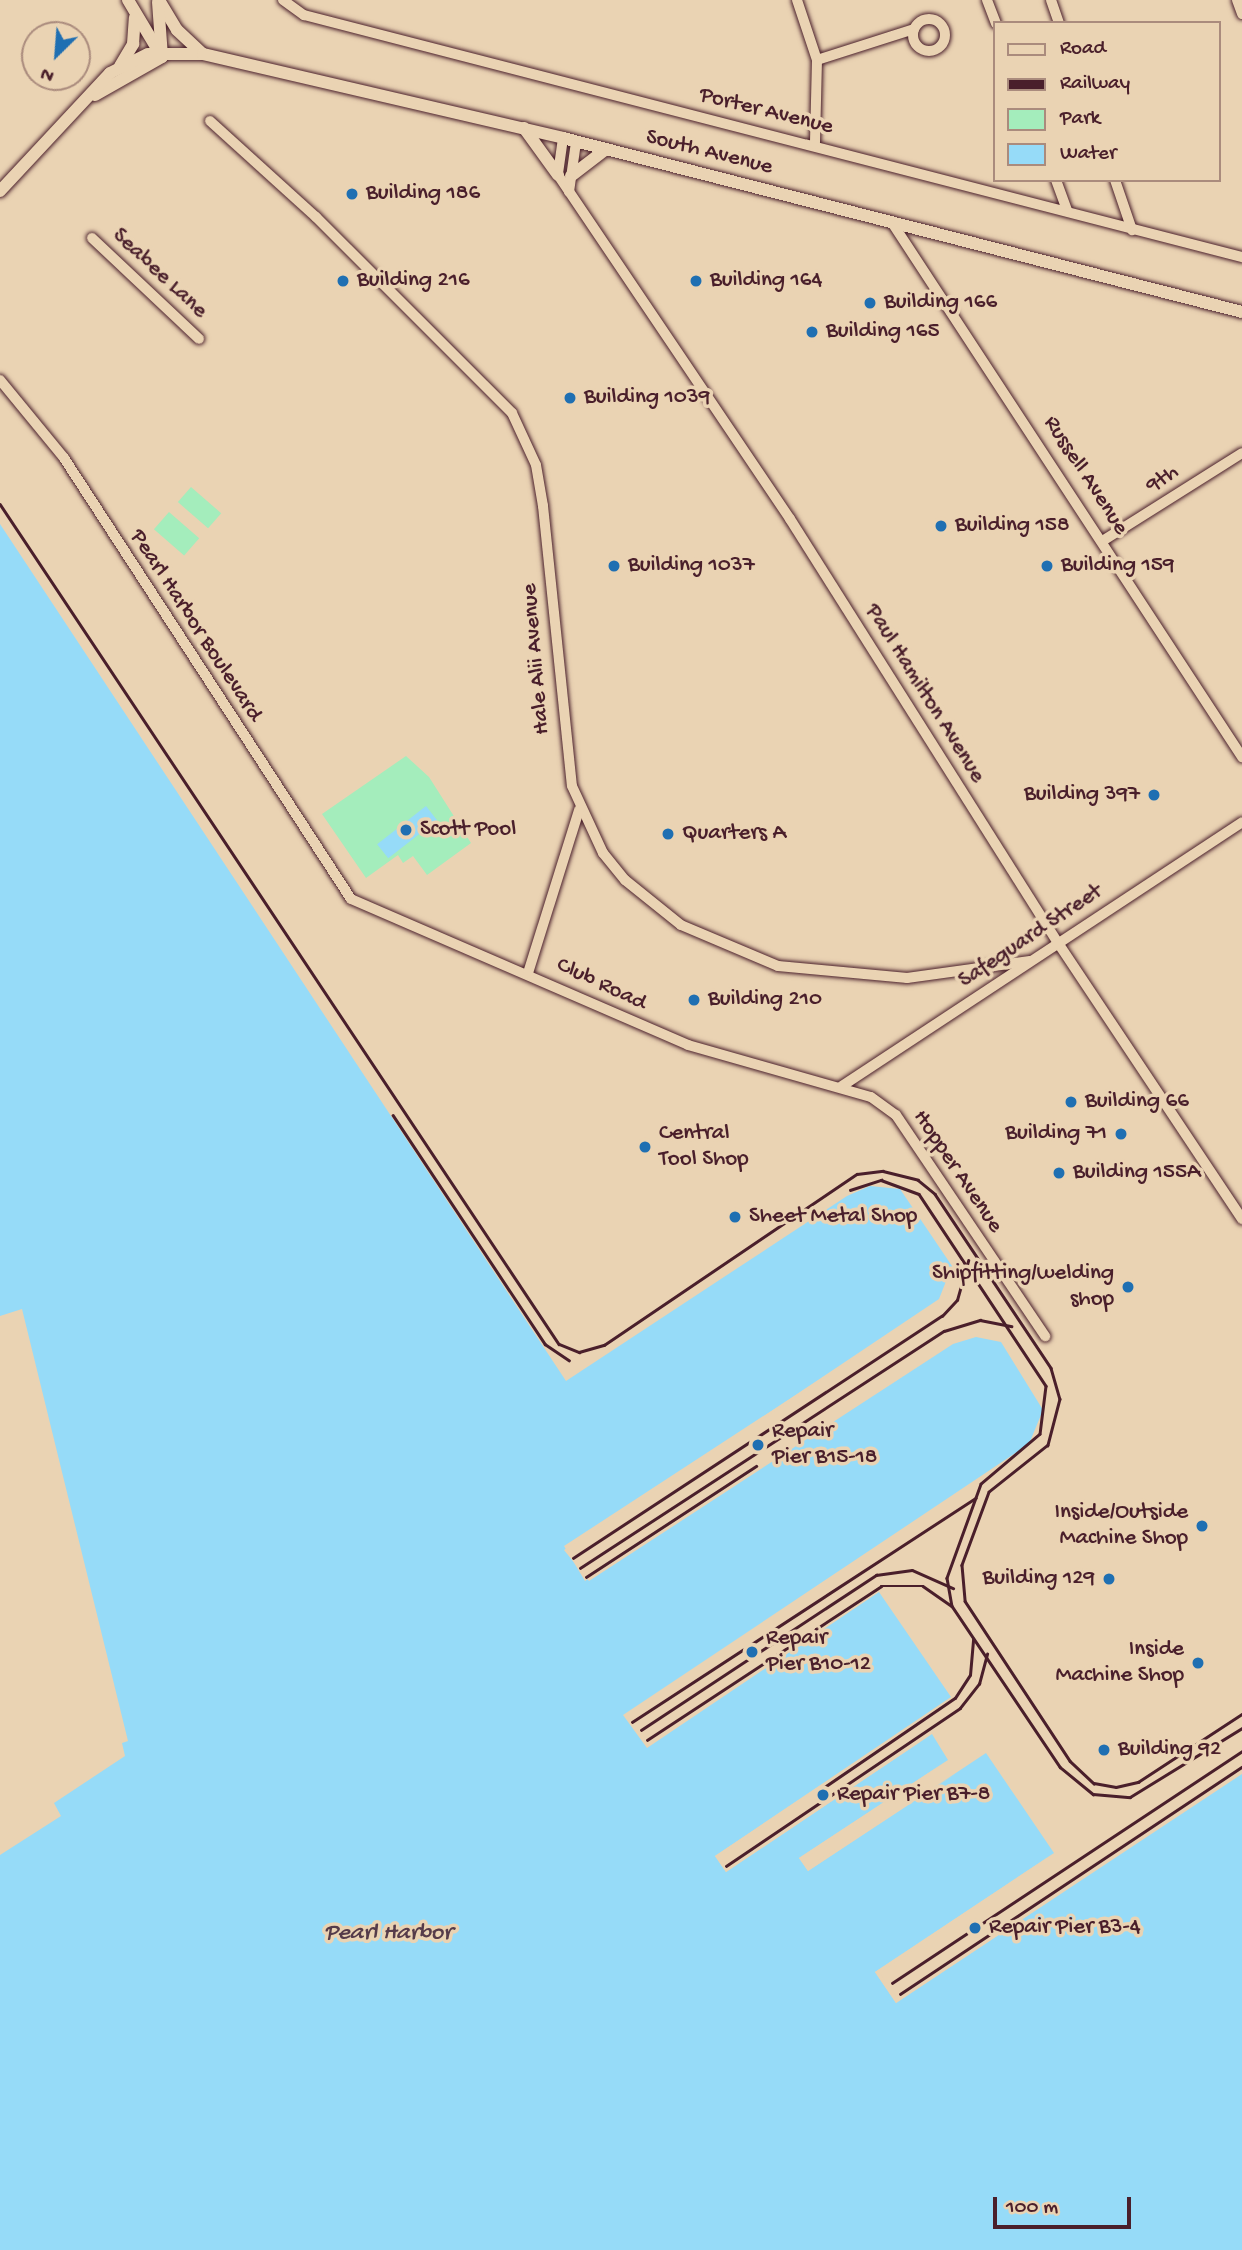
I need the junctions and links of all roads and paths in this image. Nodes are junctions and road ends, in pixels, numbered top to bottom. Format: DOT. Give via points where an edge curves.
graph roads {
  1 [pos="128,0"];
  2 [pos="159,0"];
  3 [pos="283,0"];
  4 [pos="797,0"];
  5 [pos="987,0"];
  6 [pos="1051,0"];
  7 [pos="1237,0"];
  8 [pos="1242,14"];
  9 [pos="135,18"];
  10 [pos="995,21"];
  11 [pos="1058,21"];
  12 [pos="914,29"];
  13 [pos="203,54"];
  14 [pos="162,57"];
  15 [pos="817,60"];
  16 [pos="118,67"];
  17 [pos="75,107"];
  18 [pos="210,121"];
  19 [pos="524,128"];
  20 [pos="570,140"];
  21 [pos="815,144"];
  22 [pos="606,149"];
  23 [pos="558,176"];
  24 [pos="572,176"];
  25 [pos="1056,182"];
  26 [pos="1116,182"];
  27 [pos="0,191"];
  28 [pos="569,192"];
  29 [pos="1067,210"];
  30 [pos="891,220"];
  31 [pos="1132,230"];
  32 [pos="92,238"];
  33 [pos="1242,257"];
  34 [pos="1242,312"];
  35 [pos="199,339"];
  36 [pos="0,380"];
  37 [pos="1242,453"];
  38 [pos="1104,540"];
  39 [pos="1242,757"];
  40 [pos="579,810"];
  41 [pos="1242,822"];
  42 [pos="351,899"];
  43 [pos="1058,943"];
  44 [pos="1030,961"];
  45 [pos="528,973"];
  46 [pos="842,1086"];
  47 [pos="1242,1219"];
  48 [pos="1045,1336"];
  1 -- 9 [label="street"];
  2 -- 13 [label="street" via="177,30"];
  2 -- 14 [label="street"];
  3 -- 21 [label="street, Porter Avenue" via="304,15"];
  4 -- 15 [label="street"];
  5 -- 10 [label="street"];
  6 -- 11 [label="street"];
  7 -- 8 [label="street"];
  9 -- 14 [label="street"];
  9 -- 16 [label="street" via="133,44"];
  12 -- 15 [label="street"];
  13 -- 14 [label="street, South Avenue"];
  13 -- 19 [label="street, South Avenue"];
  14 -- 16 [label="street, South Avenue" via="148,54"];
  14 -- 17 [label="street"];
  15 -- 21 [label="street"];
  16 -- 17 [label="street"];
  17 -- 27 [label="street"];
  18 -- 40 [label="street, Hale Alii Avenue" via="325,226 512,413 536,465 543,506 564,750"];
  19 -- 20 [label="street, South Avenue"];
  19 -- 23 [label="street"];
  20 -- 22 [label="street, South Avenue"];
  20 -- 23 [label="street"];
  20 -- 24 [label="street"];
  21 -- 29 [label="street, Porter Avenue"];
  22 -- 24 [label="street"];
  22 -- 30 [label="street, South Avenue"];
  23 -- 28 [label="street, Paul Hamilton Avenue"];
  24 -- 28 [label="street"];
  25 -- 29 [label="street"];
  26 -- 31 [label="street"];
  28 -- 43 [label="street, Paul Hamilton Avenue" via="790,519"];
  29 -- 31 [label="street, Porter Avenue"];
  30 -- 34 [label="street, South Avenue"];
  30 -- 38 [label="street, Russell Avenue"];
  31 -- 33 [label="street, Porter Avenue"];
  32 -- 35 [label="street, Seabee Lane"];
  36 -- 42 [label="street, Pearl Harbor Boulevard" via="64,458"];
  37 -- 38 [label="street, 9th"];
  38 -- 39 [label="street, Russell Avenue"];
  40 -- 44 [label="street, Hale Alii Avenue" via="603,853 652,905 715,944 778,966 907,978"];
  40 -- 45 [label="street"];
  41 -- 43 [label="street, Safeguard Street"];
  42 -- 45 [label="street, Club Road"];
  43 -- 44 [label="street, Safeguard Street"];
  43 -- 47 [label="street, Paul Hamilton Avenue"];
  44 -- 46 [label="street, Safeguard Street"];
  45 -- 46 [label="street, Club Road" via="688,1045"];
  46 -- 48 [label="street, Hopper Avenue" via="896,1115"];
}
